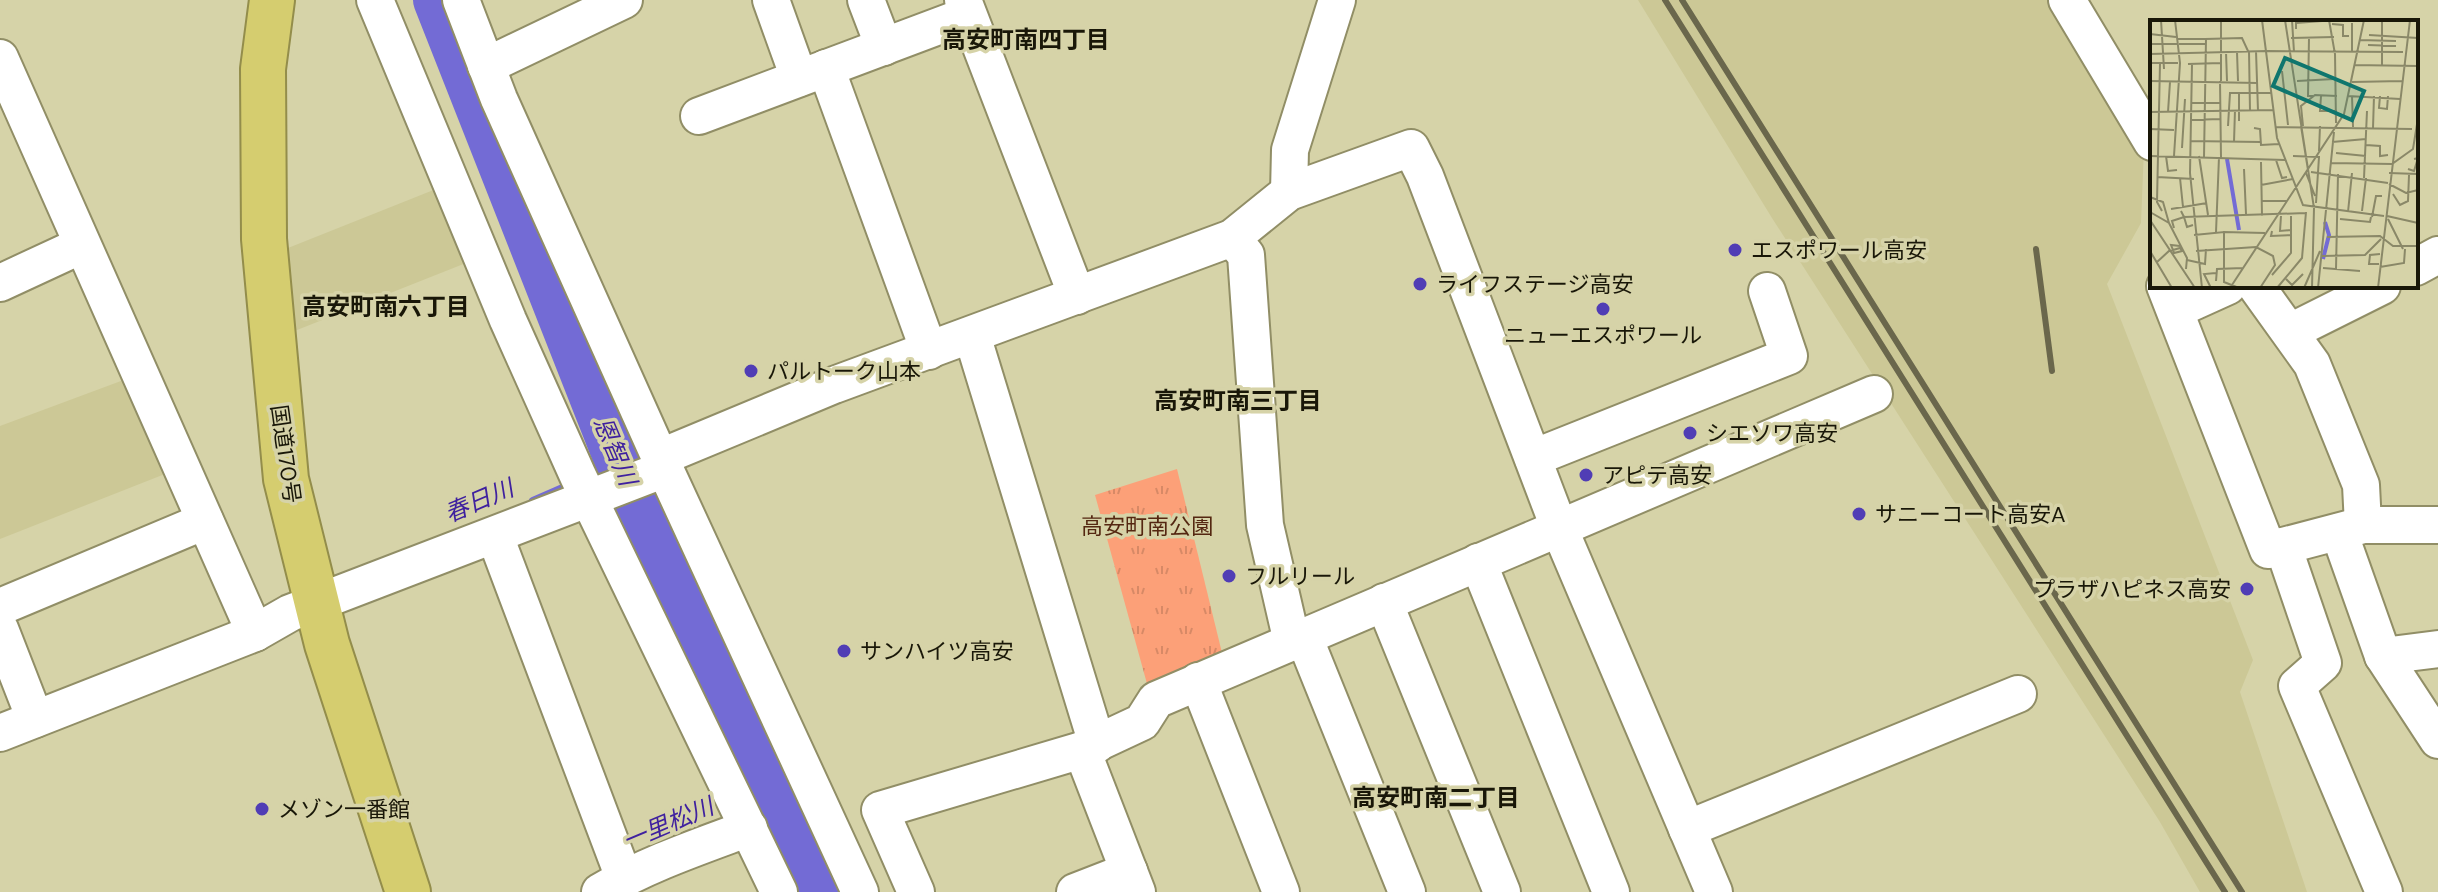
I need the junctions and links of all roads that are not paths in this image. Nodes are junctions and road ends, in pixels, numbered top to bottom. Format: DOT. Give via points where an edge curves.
graph roads {
  1 [pos="243,0"];
  2 [pos="272,0"];
  3 [pos="375,0"];
  4 [pos="461,0"];
  5 [pos="624,0"];
  6 [pos="771,0"];
  7 [pos="866,0"];
  8 [pos="1337,0"];
  9 [pos="2067,0"];
  10 [pos="966,8"];
  11 [pos="884,47"];
  12 [pos="0,58"];
  13 [pos="486,66"];
  14 [pos="813,73"];
  15 [pos="699,116"];
  16 [pos="2150,139"];
  17 [pos="1289,192"];
  18 [pos="1232,238"];
  19 [pos="82,245"];
  20 [pos="2438,255"];
  21 [pos="2418,266"];
  22 [pos="0,283"];
  23 [pos="2218,288"];
  24 [pos="2257,288"];
  25 [pos="2378,288"];
  26 [pos="1767,291"];
  27 [pos="1077,296"];
  28 [pos="2170,298"];
  29 [pos="2290,332"];
  30 [pos="972,335"];
  31 [pos="929,351"];
  32 [pos="1874,394"];
  33 [pos="1533,458"];
  34 [pos="663,463"];
  35 [pos="587,489"];
  36 [pos="205,521"];
  37 [pos="2438,525"];
  38 [pos="2351,528"];
  39 [pos="1560,530"];
  40 [pos="495,536"];
  41 [pos="2283,546"];
  42 [pos="1478,562"];
  43 [pos="1384,602"];
  44 [pos="0,607"];
  45 [pos="287,617"];
  46 [pos="0,629"];
  47 [pos="1298,639"];
  48 [pos="2438,649"];
  49 [pos="2383,656"];
  50 [pos="1198,681"];
  51 [pos="2018,694"];
  52 [pos="35,719"];
  53 [pos="0,733"];
  54 [pos="2438,740"];
  55 [pos="1089,747"];
  56 [pos="745,819"];
  57 [pos="1687,829"];
  58 [pos="615,875"];
  59 [pos="1133,882"];
  60 [pos="378,892"];
  61 [pos="408,892"];
  62 [pos="779,892"];
  63 [pos="860,892"];
  64 [pos="916,892"];
  65 [pos="1075,892"];
  66 [pos="1281,892"];
  67 [pos="1407,892"];
  68 [pos="1502,892"];
  69 [pos="1611,892"];
  70 [pos="1714,892"];
  71 [pos="2384,892"];
  1 -- 45 [label="highway, 国道170号" via="235,242 261,483"];
  2 -- 45 [label="highway, 国道170号" via="263,69 264,239 286,479"];
  3 -- 35 [label="street" via="508,320"];
  4 -- 13 [label="street"];
  5 -- 13 [label="street"];
  6 -- 14 [label="street"];
  7 -- 11 [label="street"];
  8 -- 17 [label="street" via="1290,150"];
  9 -- 16 [label="street"];
  10 -- 11 [label="street"];
  10 -- 27 [label="street"];
  11 -- 14 [label="street"];
  12 -- 19 [label="street"];
  13 -- 34 [label="street"];
  14 -- 15 [label="street"];
  14 -- 31 [label="street"];
  17 -- 18 [label="street"];
  17 -- 33 [label="street" via="1411,148"];
  18 -- 27 [label="street"];
  18 -- 47 [label="street" via="1246,255 1265,525"];
  19 -- 22 [label="street"];
  19 -- 36 [label="street"];
  20 -- 21 [label="street"];
  23 -- 28 [label="street"];
  24 -- 29 [label="street"];
  25 -- 29 [label="street"];
  26 -- 33 [label="street" via="1789,356"];
  27 -- 30 [label="street"];
  28 -- 41 [label="street" via="2268,550"];
  29 -- 38 [label="street" via="2312,364 2361,485"];
  30 -- 31 [label="street"];
  30 -- 55 [label="street"];
  31 -- 34 [label="street" via="834,385"];
  32 -- 39 [label="street"];
  33 -- 39 [label="street"];
  34 -- 35 [label="street"];
  34 -- 63 [label="street"];
  35 -- 40 [label="street"];
  35 -- 56 [label="street"];
  36 -- 44 [label="street"];
  36 -- 45 [label="street"];
  37 -- 38 [label="street"];
  38 -- 41 [label="street"];
  38 -- 49 [label="street"];
  39 -- 42 [label="street"];
  39 -- 57 [label="street"];
  40 -- 45 [label="street"];
  40 -- 58 [label="street"];
  41 -- 71 [label="street" via="2323,663 2297,686"];
  42 -- 43 [label="street"];
  42 -- 69 [label="street"];
  43 -- 47 [label="street"];
  43 -- 68 [label="street"];
  45 -- 52 [label="street"];
  45 -- 60 [label="highway, 国道170号"];
  45 -- 61 [label="highway, 国道170号" via="327,644"];
  46 -- 52 [label="street"];
  47 -- 50 [label="street"];
  47 -- 67 [label="street"];
  48 -- 49 [label="street"];
  49 -- 54 [label="street"];
  50 -- 55 [label="street" via="1156,700 1142,722"];
  50 -- 66 [label="street"];
  51 -- 57 [label="street"];
  52 -- 53 [label="street"];
  55 -- 59 [label="street"];
  55 -- 64 [label="street" via="880,810"];
  56 -- 58 [label="street"];
  56 -- 62 [label="street"];
  57 -- 70 [label="street"];
  59 -- 65 [label="street"];
}
